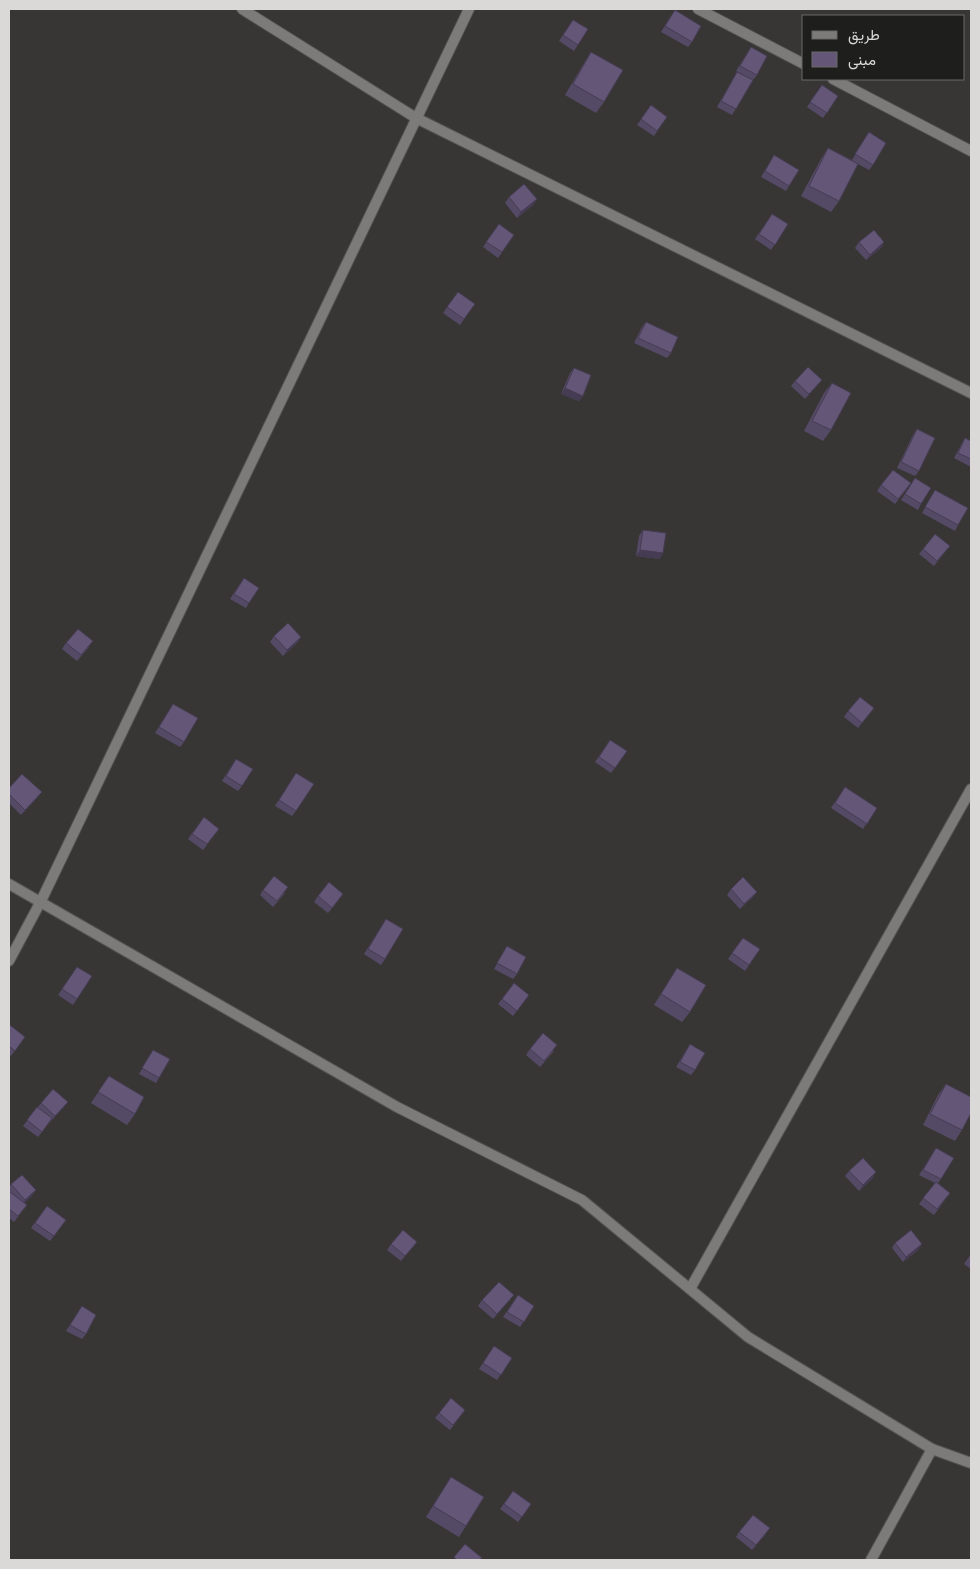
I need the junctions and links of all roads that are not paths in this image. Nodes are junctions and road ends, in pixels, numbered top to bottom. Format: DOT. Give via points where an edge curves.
graph roads {
  1 [pos="242,9"];
  2 [pos="469,9"];
  3 [pos="698,9"];
  4 [pos="802,63"];
  5 [pos="834,80"];
  6 [pos="416,118"];
  7 [pos="971,151"];
  8 [pos="971,392"];
  9 [pos="971,789"];
  10 [pos="9,884"];
  11 [pos="41,901"];
  12 [pos="9,961"];
  13 [pos="690,1289"];
  14 [pos="932,1449"];
  15 [pos="971,1463"];
  16 [pos="871,1560"];
  1 -- 6 [label="street"];
  2 -- 6 [label="street"];
  3 -- 4 [label="street"];
  5 -- 7 [label="street"];
  6 -- 8 [label="street"];
  6 -- 11 [label="street"];
  9 -- 13 [label="street"];
  10 -- 11 [label="street"];
  11 -- 12 [label="street"];
  11 -- 13 [label="street" via="397,1107 582,1200"];
  13 -- 14 [label="street" via="748,1337"];
  14 -- 15 [label="street"];
  14 -- 16 [label="street"];
}
